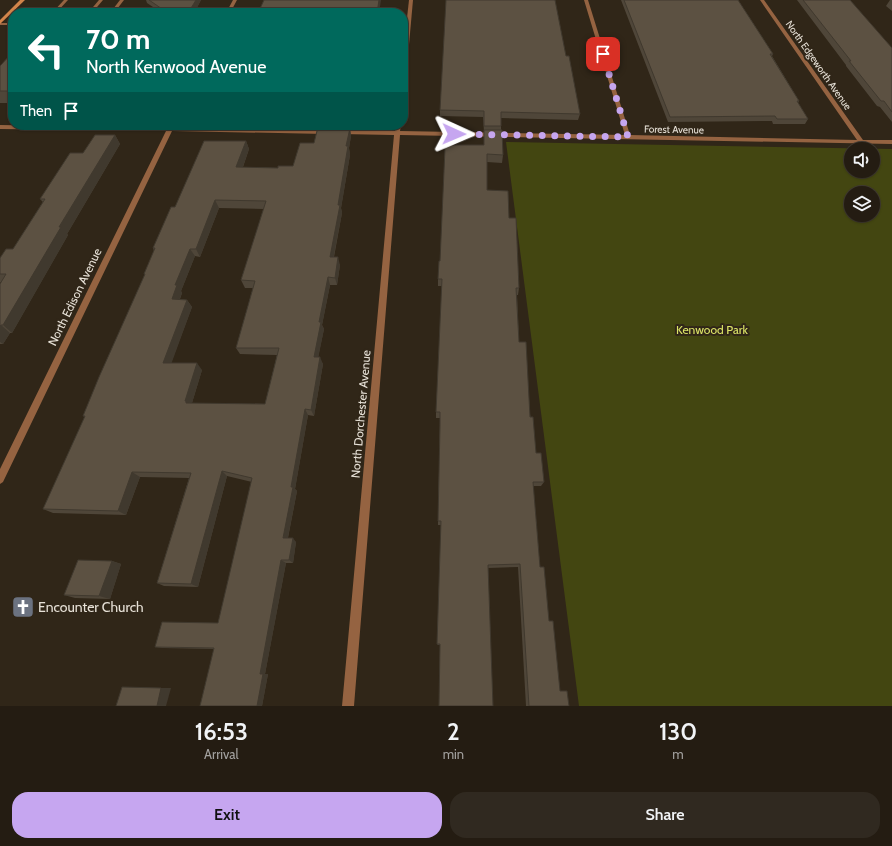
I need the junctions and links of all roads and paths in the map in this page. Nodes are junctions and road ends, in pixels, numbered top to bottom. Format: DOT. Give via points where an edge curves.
graph roads {
  1 [pos="23,0"];
  2 [pos="66,0"];
  3 [pos="101,0"];
  4 [pos="122,0"];
  5 [pos="411,0"];
  6 [pos="586,0"];
  7 [pos="762,0"];
  8 [pos="15,8"];
  9 [pos="59,8"];
  10 [pos="94,8"];
  11 [pos="116,8"];
  12 [pos="8,15"];
  13 [pos="0,23"];
  14 [pos="408,29"];
  15 [pos="408,129"];
  16 [pos="170,130"];
  17 [pos="398,130"];
  18 [pos="628,137"];
  19 [pos="861,141"];
  20 [pos="892,142"];
  21 [pos="0,479"];
  22 [pos="348,706"];
  1 -- 8 [label="street"];
  2 -- 9 [label="street"];
  3 -- 10 [label="street"];
  4 -- 11 [label="street"];
  5 -- 14 [label="street"];
  6 -- 18 [label="street"];
  7 -- 19 [label="street, North Edgeworth Avenue"];
  12 -- 13 [label="street"];
  15 -- 18 [label="street, Forest Avenue"];
  16 -- 21 [label="street, North Edison Avenue"];
  17 -- 22 [label="street, North Dorchester Avenue"];
  18 -- 19 [label="street, Forest Avenue"];
  19 -- 20 [label="street, Forest Avenue"];
}
